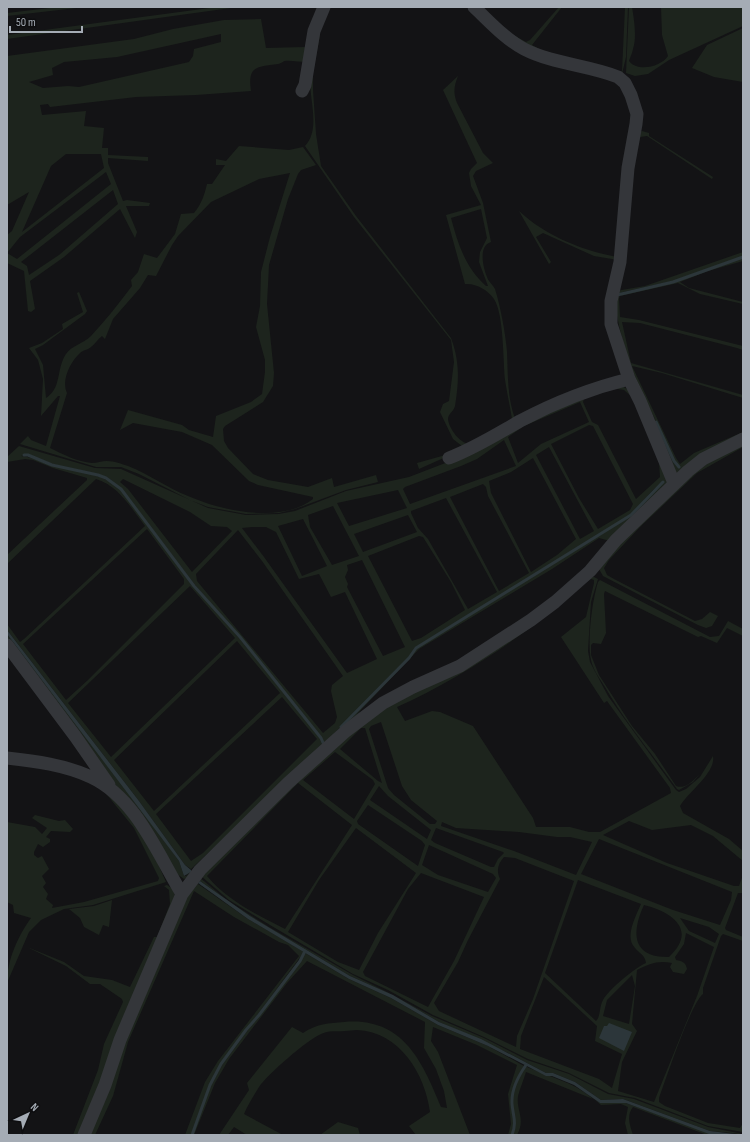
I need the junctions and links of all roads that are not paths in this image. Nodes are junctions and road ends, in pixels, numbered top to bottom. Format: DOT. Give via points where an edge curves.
graph roads {
  1 [pos="324,7"];
  2 [pos="474,7"];
  3 [pos="302,91"];
  4 [pos="629,379"];
  5 [pos="743,439"];
  6 [pos="449,458"];
  7 [pos="674,483"];
  8 [pos="7,646"];
  9 [pos="7,758"];
  10 [pos="112,790"];
  11 [pos="182,894"];
  12 [pos="84,1135"];
  1 -- 3 [label="street" via="314,32 306,85"];
  2 -- 4 [label="street" via="504,35 524,49 618,77 631,95 637,114 628,168 620,262 610,312 611,324"];
  4 -- 6 [label="street" via="606,385 546,409"];
  4 -- 7 [label="street"];
  5 -- 7 [label="street" via="703,459"];
  7 -- 11 [label="street" via="616,540 590,571 555,602 480,654 383,704 346,731 234,836 194,877"];
  8 -- 10 [label="street"];
  9 -- 10 [label="street" via="71,770 90,777"];
  10 -- 11 [label="street" via="137,819"];
  11 -- 12 [label="street" via="123,1033"];
}
